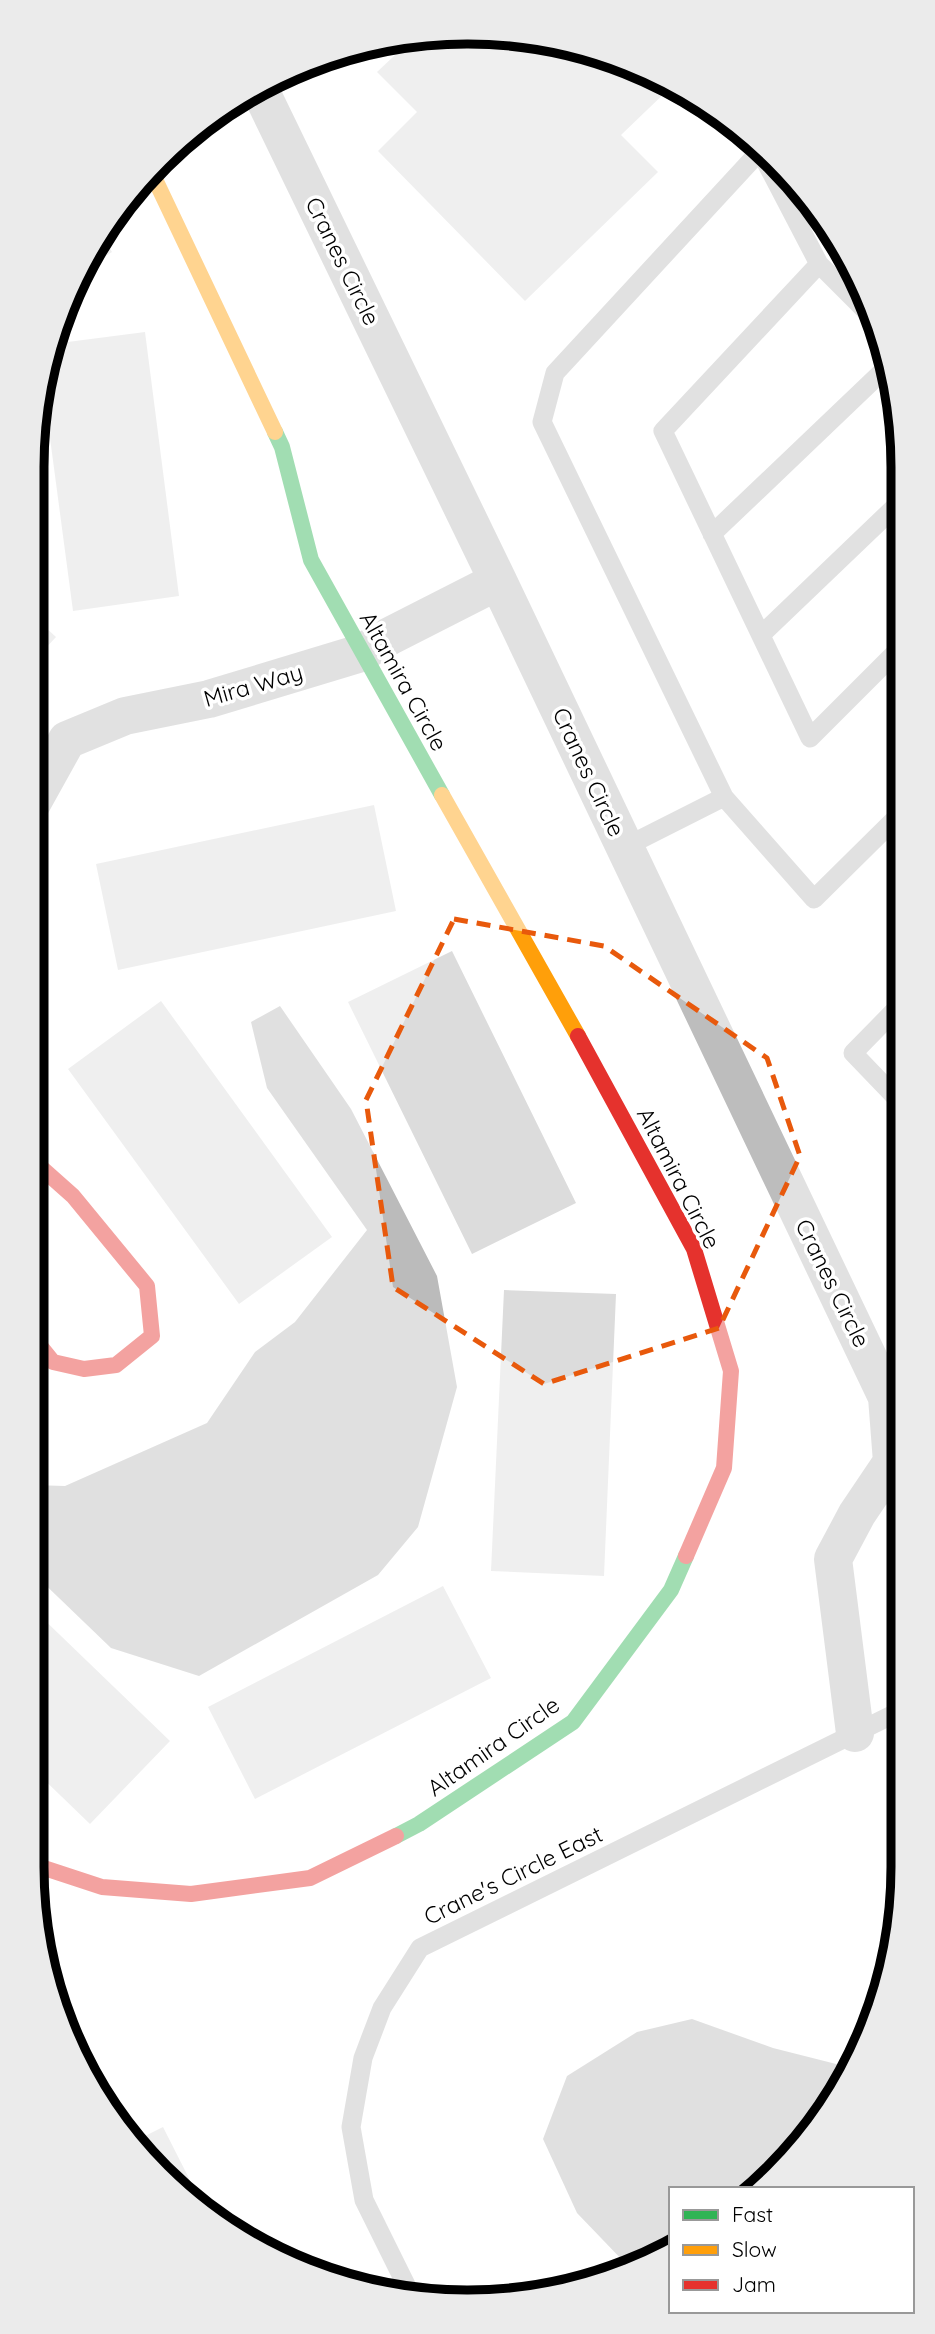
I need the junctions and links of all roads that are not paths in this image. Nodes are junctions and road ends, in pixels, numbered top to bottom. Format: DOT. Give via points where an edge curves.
graph roads {
  1 [pos="263,97"];
  2 [pos="756,158"];
  3 [pos="774,175"];
  4 [pos="156,181"];
  5 [pos="819,264"];
  6 [pos="858,303"];
  7 [pos="880,373"];
  8 [pos="891,511"];
  9 [pos="712,534"];
  10 [pos="498,581"];
  11 [pos="761,635"];
  12 [pos="361,653"];
  13 [pos="891,657"];
  14 [pos="44,781"];
  15 [pos="724,797"];
  16 [pos="891,823"];
  17 [pos="625,848"];
  18 [pos="891,1014"];
  19 [pos="891,1093"];
  20 [pos="44,1170"];
  21 [pos="44,1351"];
  22 [pos="891,1430"];
  23 [pos="891,1484"];
  24 [pos="891,1717"];
  25 [pos="855,1733"];
  26 [pos="44,1868"];
  27 [pos="408,2286"];
  1 -- 10 [label="street, Cranes Circle"];
  2 -- 15 [label="lane" via="555,373 542,422"];
  3 -- 5 [label="lane"];
  4 -- 12 [label="street, Altamira Circle" via="282,447 311,560"];
  5 -- 6 [label="lane"];
  5 -- 9 [label="lane" via="663,430"];
  7 -- 9 [label="lane"];
  8 -- 11 [label="lane"];
  9 -- 11 [label="lane"];
  10 -- 12 [label="street, Mira Way"];
  10 -- 17 [label="street, Cranes Circle"];
  11 -- 13 [label="lane" via="810,738"];
  12 -- 14 [label="street, Mira Way" via="209,699 125,716 67,740"];
  12 -- 26 [label="street, Altamira Circle" via="694,1249 731,1371 724,1468 671,1590 573,1722 419,1824 310,1878 191,1894 102,1886"];
  15 -- 16 [label="lane" via="814,899"];
  15 -- 17 [label="lane"];
  17 -- 22 [label="street, Cranes Circle" via="887,1397"];
  18 -- 19 [label="lane" via="853,1053"];
  20 -- 21 [label="street" via="73,1196 148,1286 152,1336 116,1365 84,1369 53,1362"];
  23 -- 25 [label="street, Cranes Circle" via="857,1514 834,1559"];
  24 -- 25 [label="lane, Crane's Circle East"];
  25 -- 27 [label="lane, Crane's Circle East" via="420,1948 382,2008 363,2058 351,2127 364,2200"];
}
